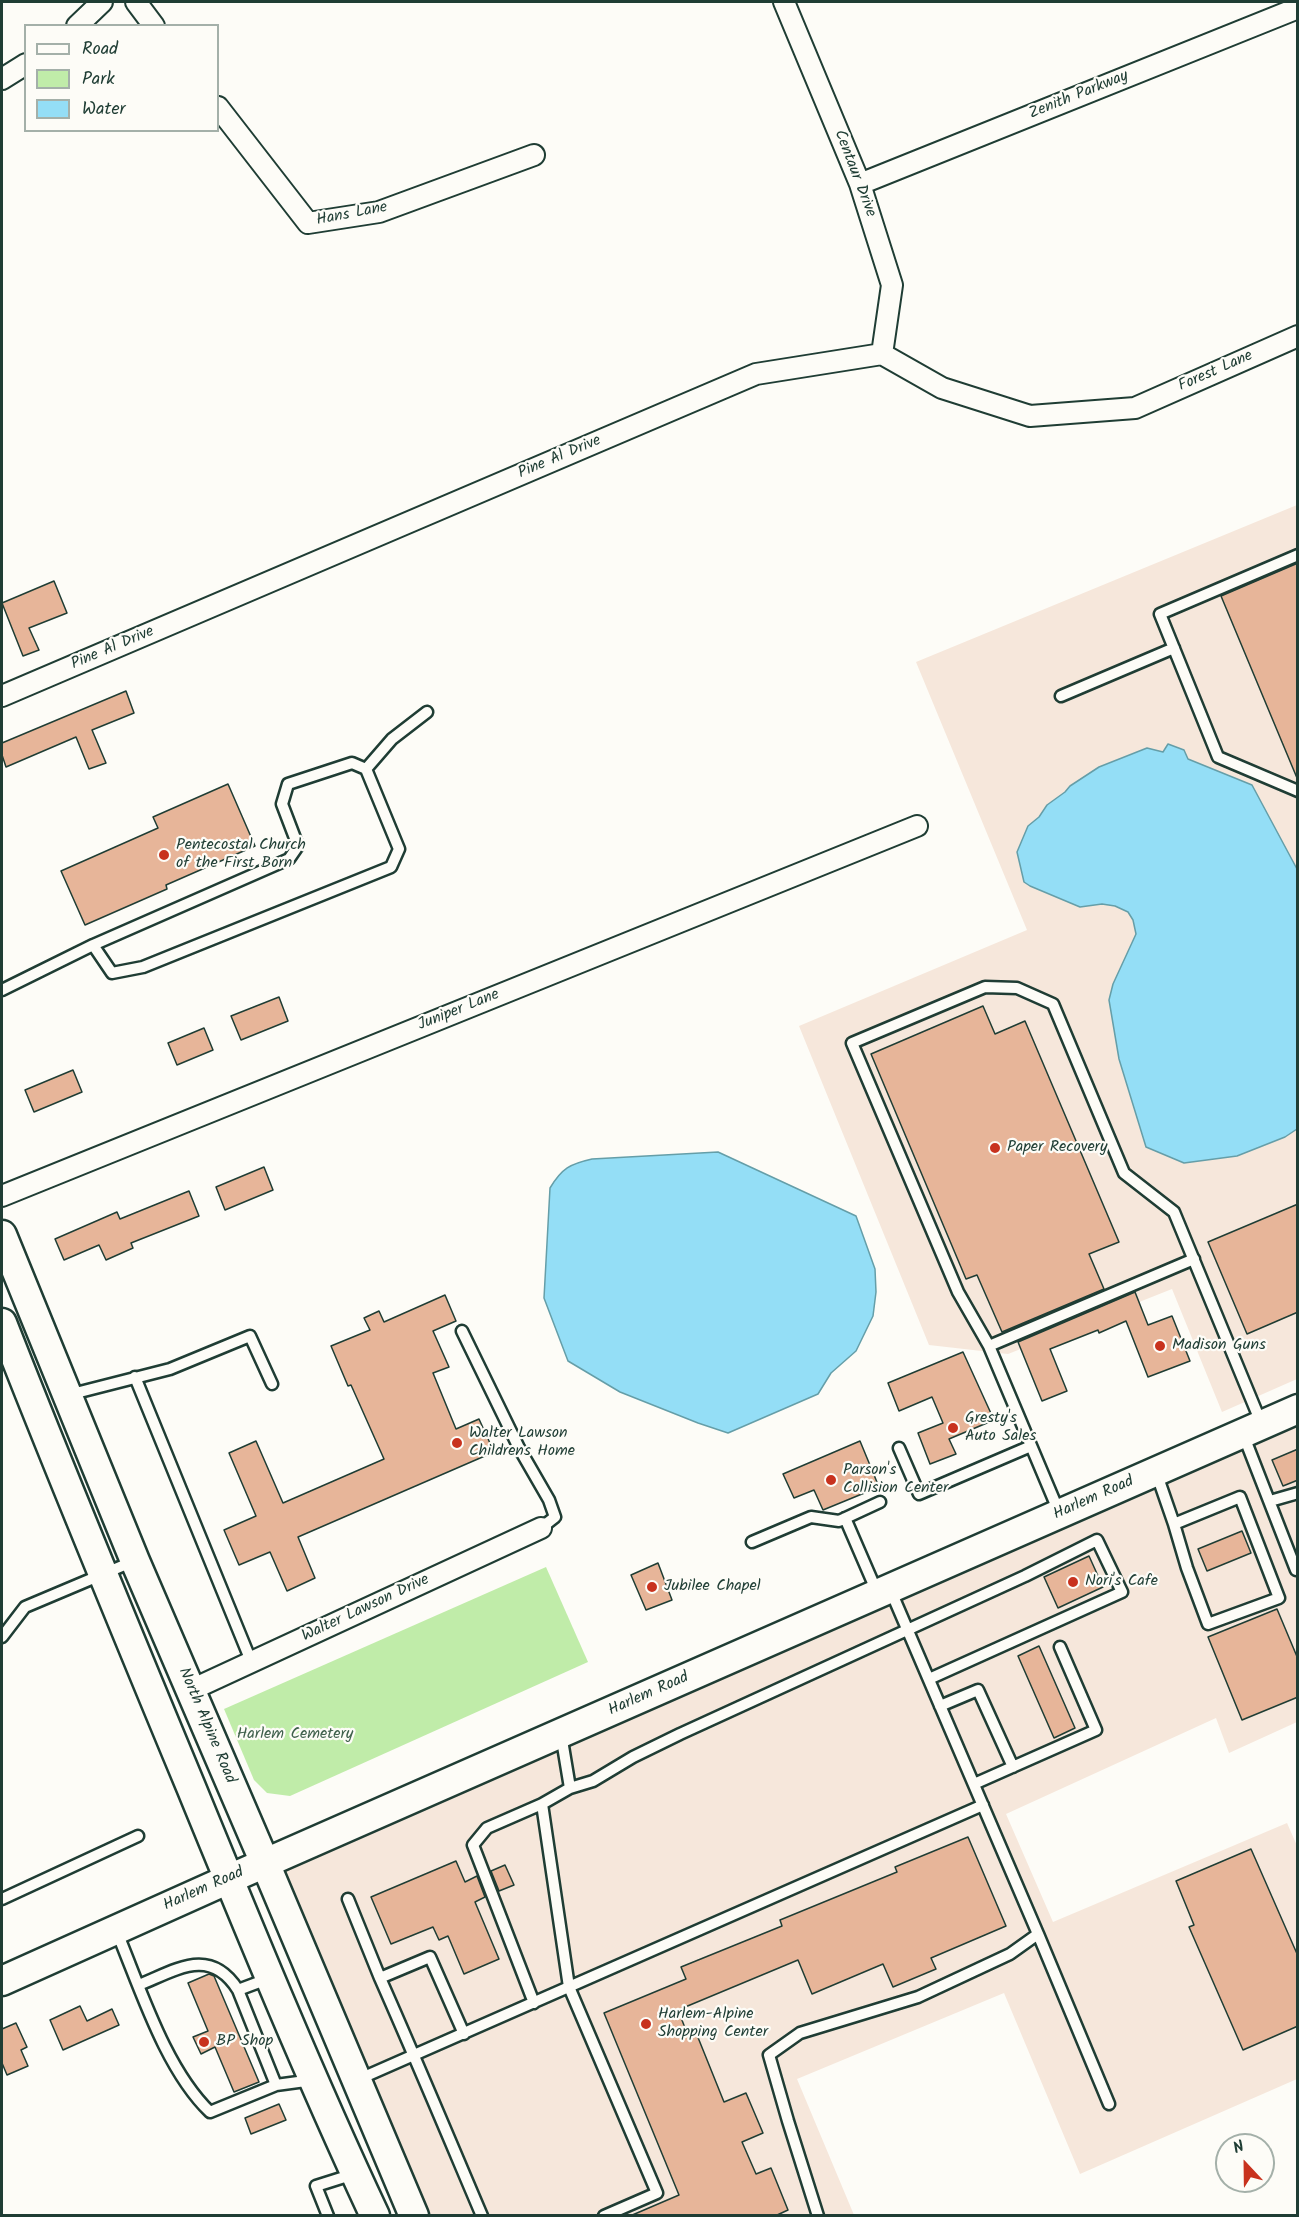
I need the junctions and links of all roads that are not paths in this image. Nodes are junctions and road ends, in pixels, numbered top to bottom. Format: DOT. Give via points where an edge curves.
graph roads {
  1 [pos="102,2"];
  2 [pos="136,2"];
  3 [pos="784,2"];
  4 [pos="1298,8"];
  5 [pos="79,24"];
  6 [pos="152,24"];
  7 [pos="24,65"];
  8 [pos="2,79"];
  9 [pos="219,108"];
  10 [pos="534,155"];
  11 [pos="861,184"];
  12 [pos="1298,336"];
  13 [pos="882,354"];
  14 [pos="1298,555"];
  15 [pos="1174,648"];
  16 [pos="2,696"];
  17 [pos="1061,696"];
  18 [pos="427,712"];
  19 [pos="366,769"];
  20 [pos="1298,791"];
  21 [pos="918,826"];
  22 [pos="93,945"];
  23 [pos="2,990"];
  24 [pos="2,1196"];
  25 [pos="2,1235"];
  26 [pos="1194,1259"];
  27 [pos="2,1323"];
  28 [pos="462,1331"];
  29 [pos="989,1346"];
  30 [pos="135,1377"];
  31 [pos="272,1384"];
  32 [pos="68,1395"];
  33 [pos="1298,1409"];
  34 [pos="1252,1429"];
  35 [pos="1031,1446"];
  36 [pos="899,1448"];
  37 [pos="1156,1472"];
  38 [pos="1298,1493"];
  39 [pos="1270,1501"];
  40 [pos="880,1502"];
  41 [pos="1060,1514"];
  42 [pos="845,1518"];
  43 [pos="1174,1524"];
  44 [pos="541,1528"];
  45 [pos="752,1542"];
  46 [pos="135,1561"];
  47 [pos="1296,1570"];
  48 [pos="103,1575"];
  49 [pos="884,1591"];
  50 [pos="908,1630"];
  51 [pos="2,1637"];
  52 [pos="1060,1647"];
  53 [pos="251,1662"];
  54 [pos="929,1679"];
  55 [pos="190,1690"];
  56 [pos="940,1706"];
  57 [pos="561,1733"];
  58 [pos="1013,1767"];
  59 [pos="974,1784"];
  60 [pos="570,1788"];
  61 [pos="542,1804"];
  62 [pos="983,1805"];
  63 [pos="138,1836"];
  64 [pos="265,1863"];
  65 [pos="229,1879"];
  66 [pos="2,1899"];
  67 [pos="348,1899"];
  68 [pos="116,1930"];
  69 [pos="1038,1934"];
  70 [pos="270,1978"];
  71 [pos="380,1978"];
  72 [pos="2,1981"];
  73 [pos="139,1985"];
  74 [pos="569,1987"];
  75 [pos="237,1990"];
  76 [pos="534,2003"];
  77 [pos="464,2034"];
  78 [pos="415,2055"];
  79 [pos="314,2080"];
  80 [pos="356,2080"];
  81 [pos="276,2085"];
  82 [pos="1109,2104"];
  83 [pos="356,2173"];
  84 [pos="328,2216"];
  85 [pos="375,2216"];
  86 [pos="414,2216"];
  87 [pos="482,2216"];
  88 [pos="604,2216"];
  89 [pos="818,2216"];
  1 -- 5 [label="street"];
  2 -- 6 [label="street"];
  3 -- 11 [label="street, Centaur Drive"];
  4 -- 11 [label="street, Zenith Parkway"];
  7 -- 8 [label="street"];
  9 -- 10 [label="street, Hans Lane" via="308,224 379,212"];
  11 -- 13 [label="street, Centaur Drive" via="892,285"];
  12 -- 13 [label="street, Forest Lane" via="1135,408 1030,416 942,388"];
  13 -- 16 [label="street, Pine Al Drive" via="756,374"];
  14 -- 15 [label="lane" via="1160,615"];
  15 -- 17 [label="lane"];
  15 -- 20 [label="lane" via="1218,757"];
  18 -- 19 [label="lane" via="392,739"];
  19 -- 22 [label="lane" via="352,763 288,784 282,804 298,846 289,859"];
  19 -- 22 [label="lane" via="399,849 391,867 143,967 112,973"];
  21 -- 24 [label="street, Juniper Lane"];
  22 -- 23 [label="lane"];
  25 -- 32 [label="main road, North Alpine Road"];
  26 -- 29 [label="lane"];
  26 -- 29 [label="lane" via="1174,1212 1124,1173 1053,1004 1017,988 986,987 852,1043 958,1292"];
  26 -- 34 [label="lane"];
  27 -- 48 [label="main road"];
  28 -- 44 [label="lane" via="549,1500 555,1517"];
  29 -- 35 [label="lane"];
  30 -- 31 [label="lane" via="170,1369 250,1336"];
  30 -- 32 [label="lane"];
  30 -- 53 [label="lane"];
  32 -- 46 [label="main road, North Alpine Road"];
  33 -- 34 [label="main road, Harlem Road"];
  34 -- 37 [label="main road, Harlem Road"];
  34 -- 39 [label="lane"];
  35 -- 36 [label="lane" via="919,1494"];
  35 -- 41 [label="lane"];
  37 -- 41 [label="main road, Harlem Road"];
  37 -- 43 [label="lane"];
  38 -- 39 [label="lane"];
  39 -- 47 [label="lane"];
  40 -- 42 [label="lane"];
  41 -- 49 [label="main road, Harlem Road"];
  42 -- 45 [label="lane" via="839,1521 811,1517"];
  42 -- 49 [label="lane"];
  43 -- 43 [label="lane" via="1240,1497 1279,1598 1208,1624"];
  44 -- 53 [label="street, Walter Lawson Drive"];
  46 -- 48 [label="lane"];
  46 -- 55 [label="main road, North Alpine Road"];
  48 -- 51 [label="lane" via="25,1607"];
  48 -- 65 [label="main road"];
  49 -- 50 [label="lane"];
  49 -- 57 [label="main road, Harlem Road"];
  50 -- 54 [label="lane"];
  50 -- 54 [label="lane" via="1096,1540 1122,1592"];
  50 -- 60 [label="lane" via="680,1734 593,1781"];
  52 -- 58 [label="lane" via="1096,1730"];
  53 -- 55 [label="street, Walter Lawson Drive"];
  54 -- 56 [label="lane"];
  55 -- 64 [label="main road, North Alpine Road"];
  56 -- 58 [label="lane" via="978,1690"];
  56 -- 59 [label="lane"];
  57 -- 60 [label="lane"];
  57 -- 64 [label="main road, Harlem Road"];
  58 -- 59 [label="lane"];
  59 -- 62 [label="lane"];
  60 -- 61 [label="lane"];
  61 -- 74 [label="lane"];
  61 -- 76 [label="lane" via="487,1828 474,1845"];
  62 -- 69 [label="lane"];
  62 -- 74 [label="lane"];
  63 -- 66 [label="lane"];
  64 -- 65 [label="main road, Harlem Road"];
  64 -- 80 [label="main road, North Alpine Road"];
  65 -- 68 [label="main road, Harlem Road"];
  65 -- 70 [label="main road"];
  67 -- 71 [label="lane"];
  68 -- 72 [label="main road, Harlem Road"];
  68 -- 73 [label="lane"];
  69 -- 82 [label="lane"];
  69 -- 89 [label="lane" via="1010,1954 918,1997 800,2033 769,2055"];
  70 -- 75 [label="lane"];
  70 -- 79 [label="main road"];
  71 -- 77 [label="lane" via="430,1957"];
  71 -- 78 [label="lane"];
  73 -- 75 [label="lane" via="190,1964 209,1965 229,1977"];
  73 -- 81 [label="lane" via="165,2047 197,2100 210,2112"];
  74 -- 76 [label="lane"];
  74 -- 88 [label="lane" via="657,2193"];
  75 -- 81 [label="lane"];
  76 -- 77 [label="lane"];
  77 -- 78 [label="lane"];
  78 -- 80 [label="lane"];
  78 -- 87 [label="lane"];
  79 -- 81 [label="lane"];
  79 -- 83 [label="main road"];
  80 -- 86 [label="main road, North Alpine Road"];
  83 -- 84 [label="lane" via="315,2186"];
  83 -- 85 [label="main road"];
}
